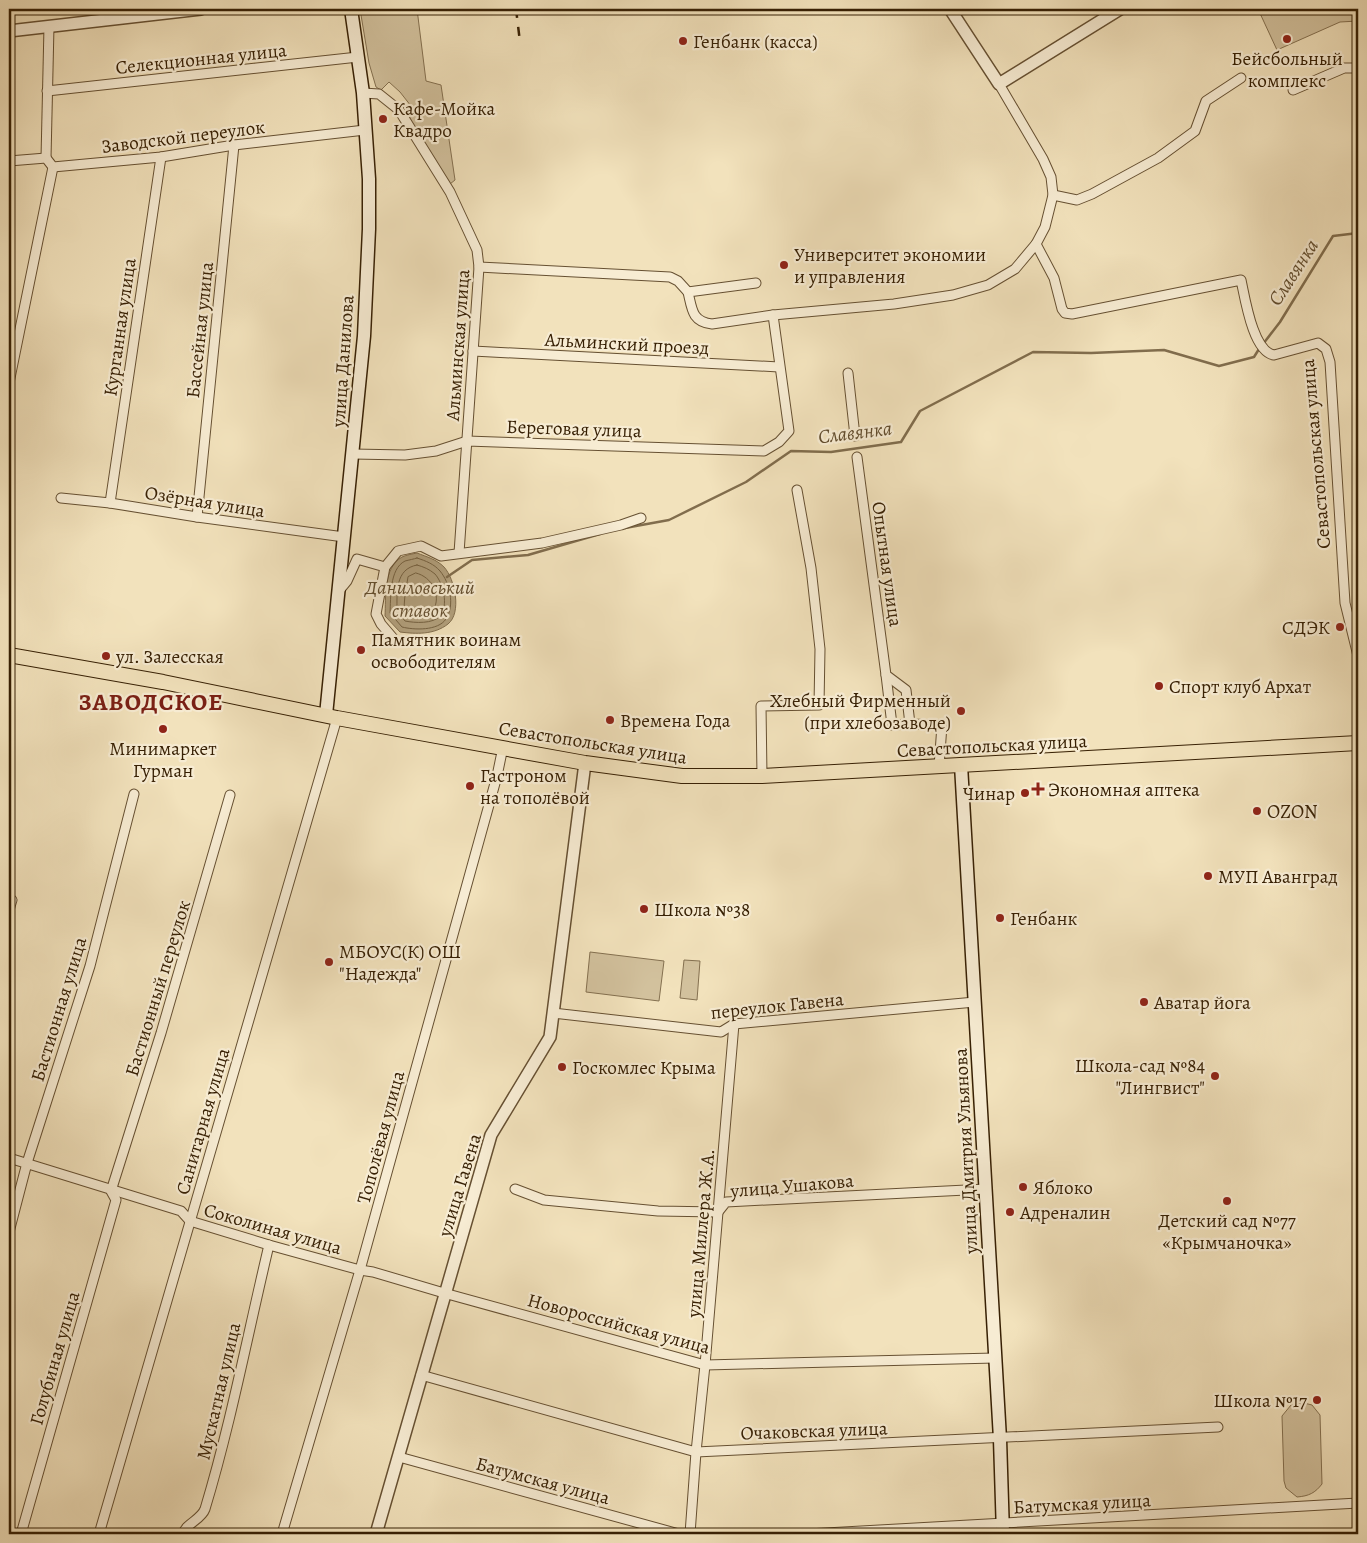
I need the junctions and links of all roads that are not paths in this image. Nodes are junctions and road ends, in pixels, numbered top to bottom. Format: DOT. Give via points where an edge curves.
graph roads {
  1 [pos="201,9"];
  2 [pos="351,9"];
  3 [pos="950,9"];
  4 [pos="1120,9"];
  5 [pos="49,26"];
  6 [pos="10,28"];
  7 [pos="358,57"];
  8 [pos="1358,68"];
  9 [pos="1241,78"];
  10 [pos="999,84"];
  11 [pos="1292,90"];
  12 [pos="47,91"];
  13 [pos="363,93"];
  14 [pos="365,130"];
  15 [pos="234,145"];
  16 [pos="161,157"];
  17 [pos="46,158"];
  18 [pos="9,161"];
  19 [pos="53,167"];
  20 [pos="1053,195"];
  21 [pos="1036,244"];
  22 [pos="479,267"];
  23 [pos="756,283"];
  24 [pos="688,292"];
  25 [pos="773,315"];
  26 [pos="473,351"];
  27 [pos="779,367"];
  28 [pos="848,373"];
  29 [pos="9,383"];
  30 [pos="855,436"];
  31 [pos="467,441"];
  32 [pos="353,454"];
  33 [pos="857,457"];
  34 [pos="797,490"];
  35 [pos="60,498"];
  36 [pos="110,503"];
  37 [pos="197,517"];
  38 [pos="641,518"];
  39 [pos="344,537"];
  40 [pos="459,553"];
  41 [pos="385,567"];
  42 [pos="338,592"];
  43 [pos="393,638"];
  44 [pos="9,655"];
  45 [pos="1358,656"];
  46 [pos="886,675"];
  47 [pos="331,716"];
  48 [pos="910,724"];
  49 [pos="1358,744"];
  50 [pos="502,747"];
  51 [pos="585,763"];
  52 [pos="961,765"];
  53 [pos="939,767"];
  54 [pos="762,776"];
  55 [pos="134,794"];
  56 [pos="230,795"];
  57 [pos="12,900"];
  58 [pos="9,910"];
  59 [pos="975,1002"];
  60 [pos="553,1013"];
  61 [pos="734,1024"];
  62 [pos="9,1158"];
  63 [pos="27,1163"];
  64 [pos="514,1189"];
  65 [pos="986,1189"];
  66 [pos="112,1191"];
  67 [pos="718,1212"];
  68 [pos="190,1220"];
  69 [pos="9,1232"];
  70 [pos="268,1245"];
  71 [pos="360,1270"];
  72 [pos="444,1293"];
  73 [pos="995,1358"];
  74 [pos="705,1365"];
  75 [pos="421,1375"];
  76 [pos="1218,1427"];
  77 [pos="1000,1439"];
  78 [pos="696,1452"];
  79 [pos="400,1457"];
  80 [pos="1358,1503"];
  81 [pos="1003,1529"];
  82 [pos="22,1534"];
  83 [pos="99,1534"];
  84 [pos="183,1534"];
  85 [pos="282,1534"];
  86 [pos="376,1534"];
  87 [pos="679,1534"];
  88 [pos="690,1534"];
  89 [pos="808,1534"];
  1 -- 5 [label="street"];
  2 -- 7 [label="main road, улица Данилова"];
  3 -- 10 [label="street"];
  4 -- 10 [label="street"];
  5 -- 6 [label="street"];
  5 -- 12 [label="street"];
  7 -- 12 [label="street, Селекционная улица"];
  7 -- 13 [label="main road, улица Данилова"];
  8 -- 11 [label="street" via="1344,68"];
  9 -- 20 [label="street" via="1206,101 1195,131 1158,158 1077,200"];
  10 -- 20 [label="street" via="1051,177"];
  12 -- 17 [label="street"];
  13 -- 14 [label="main road, улица Данилова"];
  13 -- 22 [label="street, Альминская улица" via="379,94 399,110 450,192 477,250"];
  14 -- 15 [label="street, Заводской переулок"];
  14 -- 32 [label="main road, улица Данилова" via="369,179 368,229 364,336"];
  15 -- 16 [label="street, Заводской переулок"];
  15 -- 37 [label="street, Бассейная улица"];
  16 -- 19 [label="street, Заводской переулок"];
  16 -- 36 [label="street, Курганная улица"];
  17 -- 18 [label="street"];
  17 -- 19 [label="street"];
  19 -- 29 [label="street"];
  20 -- 21 [label="street" via="1045,227"];
  21 -- 25 [label="street" via="1003,278 953,295"];
  21 -- 45 [label="street, Севастопольская улица" via="1054,278 1065,313 1241,280 1255,335 1269,354 1318,343 1323,345 1330,362 1345,603"];
  22 -- 24 [label="street" via="670,278 678,281"];
  22 -- 26 [label="street, Альминская улица"];
  23 -- 24 [label="street"];
  24 -- 25 [label="street" via="697,320 703,323"];
  25 -- 27 [label="street"];
  26 -- 27 [label="street, Альминский проезд"];
  26 -- 31 [label="street, Альминская улица"];
  27 -- 31 [label="street, Береговая улица" via="789,431 764,451"];
  28 -- 30 [label="street"];
  31 -- 32 [label="street, Береговая улица" via="436,451 405,455"];
  31 -- 40 [label="street, Альминская улица"];
  32 -- 39 [label="main road, улица Данилова"];
  33 -- 46 [label="street, Опытная улица"];
  34 -- 54 [label="street" via="811,568 820,649 819,705 761,706"];
  35 -- 36 [label="street, Озёрная улица"];
  36 -- 37 [label="street, Озёрная улица"];
  37 -- 39 [label="street, Озёрная улица"];
  38 -- 40 [label="street" via="542,543"];
  39 -- 42 [label="main road, улица Данилова"];
  40 -- 41 [label="street" via="441,556 422,546 398,551"];
  41 -- 42 [label="street" via="357,559"];
  41 -- 43 [label="street" via="376,614"];
  42 -- 47 [label="main road, улица Данилова"];
  44 -- 47 [label="main road, Севастопольская улица"];
  46 -- 48 [label="street" via="906,690"];
  46 -- 48 [label="street, Опытная улица" via="892,725"];
  47 -- 50 [label="main road, Севастопольская улица"];
  47 -- 68 [label="street, Санитарная улица"];
  48 -- 53 [label="street, Опытная улица" via="942,725"];
  49 -- 52 [label="main road, Севастопольская улица"];
  50 -- 51 [label="main road, Севастопольская улица"];
  50 -- 71 [label="street, Тополёвая улица" via="497,776"];
  51 -- 54 [label="main road, Севастопольская улица" via="682,776"];
  51 -- 60 [label="street, улица Гавена"];
  52 -- 53 [label="main road, Севастопольская улица"];
  52 -- 59 [label="main road, улица Дмитрия Ульянова"];
  53 -- 54 [label="main road, Севастопольская улица"];
  55 -- 63 [label="street, Бастионная улица" via="90,966"];
  56 -- 66 [label="street, Бастионный переулок"];
  57 -- 58 [label="street"];
  59 -- 61 [label="street, переулок Гавена"];
  59 -- 65 [label="main road, улица Дмитрия Ульянова"];
  60 -- 61 [label="street, переулок Гавена" via="721,1032"];
  60 -- 72 [label="street, улица Гавена" via="550,1037 491,1135"];
  61 -- 67 [label="street, улица Миллера Ж.А."];
  62 -- 63 [label="street, Соколиная улица"];
  63 -- 66 [label="street, Соколиная улица"];
  63 -- 69 [label="street, Бастионная улица"];
  64 -- 67 [label="street, улица Ушакова" via="544,1200 658,1212"];
  65 -- 67 [label="street, улица Ушакова" via="726,1202"];
  65 -- 73 [label="main road, улица Дмитрия Ульянова"];
  66 -- 68 [label="street, Соколиная улица" via="181,1211"];
  66 -- 82 [label="street, Голубиная улица" via="116,1200"];
  67 -- 74 [label="street, улица Миллера Ж.А."];
  68 -- 70 [label="street, Соколиная улица"];
  68 -- 83 [label="street, Санитарная улица"];
  70 -- 71 [label="street, Соколиная улица"];
  70 -- 84 [label="street, Мускатная улица" via="221,1453 204,1513 184,1529"];
  71 -- 72 [label="street, Новороссийская улица"];
  71 -- 85 [label="street, Тополёвая улица"];
  72 -- 74 [label="street, Новороссийская улица"];
  72 -- 75 [label="street, улица Гавена"];
  73 -- 74 [label="street, Новороссийская улица"];
  73 -- 77 [label="main road, улица Дмитрия Ульянова"];
  74 -- 78 [label="street, улица Миллера Ж.А."];
  75 -- 78 [label="street, Очаковская улица"];
  75 -- 79 [label="street, улица Гавена"];
  76 -- 77 [label="street, Очаковская улица"];
  77 -- 78 [label="street, Очаковская улица"];
  77 -- 81 [label="main road, улица Дмитрия Ульянова"];
  78 -- 88 [label="street, улица Миллера Ж.А."];
  79 -- 86 [label="street, улица Гавена"];
  79 -- 87 [label="street, Батумская улица"];
  80 -- 81 [label="street, Батумская улица"];
  81 -- 89 [label="street, Батумская улица"];
}
